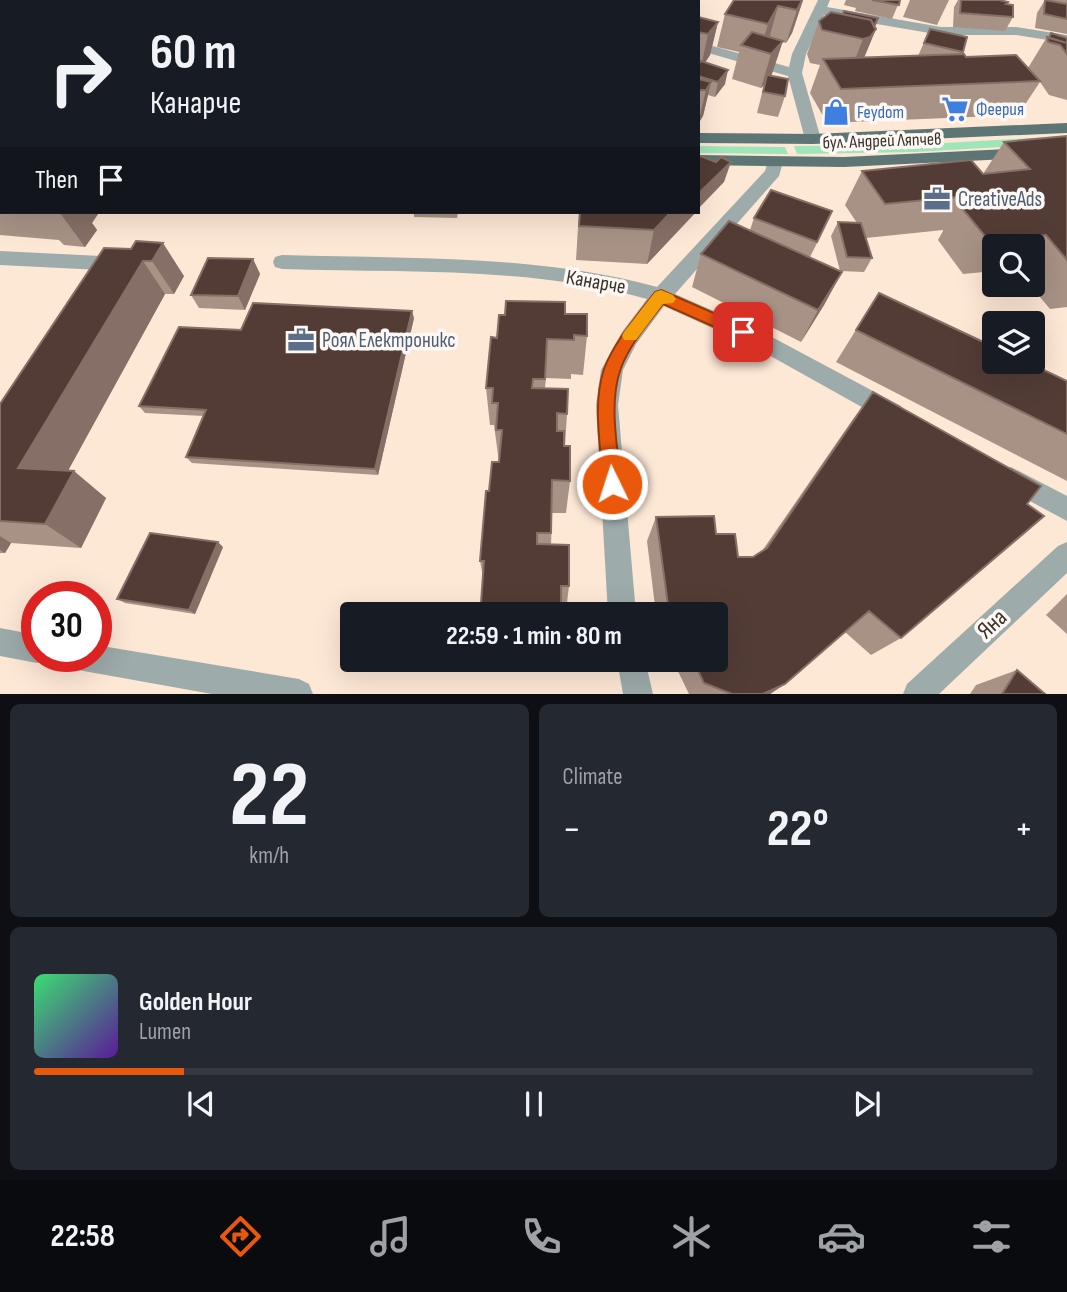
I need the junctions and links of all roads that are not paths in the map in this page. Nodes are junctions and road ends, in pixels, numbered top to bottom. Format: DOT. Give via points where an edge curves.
graph roads {
  1 [pos="821,5"];
  2 [pos="1067,39"];
  3 [pos="700,47"];
  4 [pos="795,73"];
  5 [pos="1067,128"];
  6 [pos="700,138"];
  7 [pos="813,139"];
  8 [pos="1067,151"];
  9 [pos="700,160"];
  10 [pos="775,162"];
  11 [pos="0,258"];
  12 [pos="282,262"];
  13 [pos="109,284"];
  14 [pos="661,296"];
  15 [pos="909,422"];
  16 [pos="994,469"];
  17 [pos="1067,509"];
  18 [pos="1067,555"];
  19 [pos="621,602"];
  20 [pos="0,642"];
  21 [pos="21,646"];
  22 [pos="112,662"];
  23 [pos="633,672"];
  24 [pos="299,694"];
  25 [pos="638,694"];
  26 [pos="917,694"];
  1 -- 2 [label="street" via="941,31 1016,31"];
  1 -- 4 [label="street"];
  3 -- 4 [label="street"];
  4 -- 7 [label="street"];
  5 -- 7 [label="main road, бул. Андрей Ляпчев"];
  6 -- 7 [label="main road, бул. Андрей Ляпчев"];
  8 -- 10 [label="main road, бул. Андрей Ляпчев"];
  9 -- 10 [label="main road, бул. Андрей Ляпчев"];
  10 -- 14 [label="street" via="774,172"];
  11 -- 13 [label="street" via="123,264"];
  12 -- 14 [label="street, Канарче" via="522,270 611,282"];
  14 -- 15 [label="street, Канарче" via="763,342"];
  14 -- 19 [label="street" via="612,370 607,405"];
  16 -- 17 [label="street"];
  18 -- 26 [label="street, Яна"];
  20 -- 21 [label="street"];
  22 -- 24 [label="street"];
  23 -- 25 [label="street"];
}
